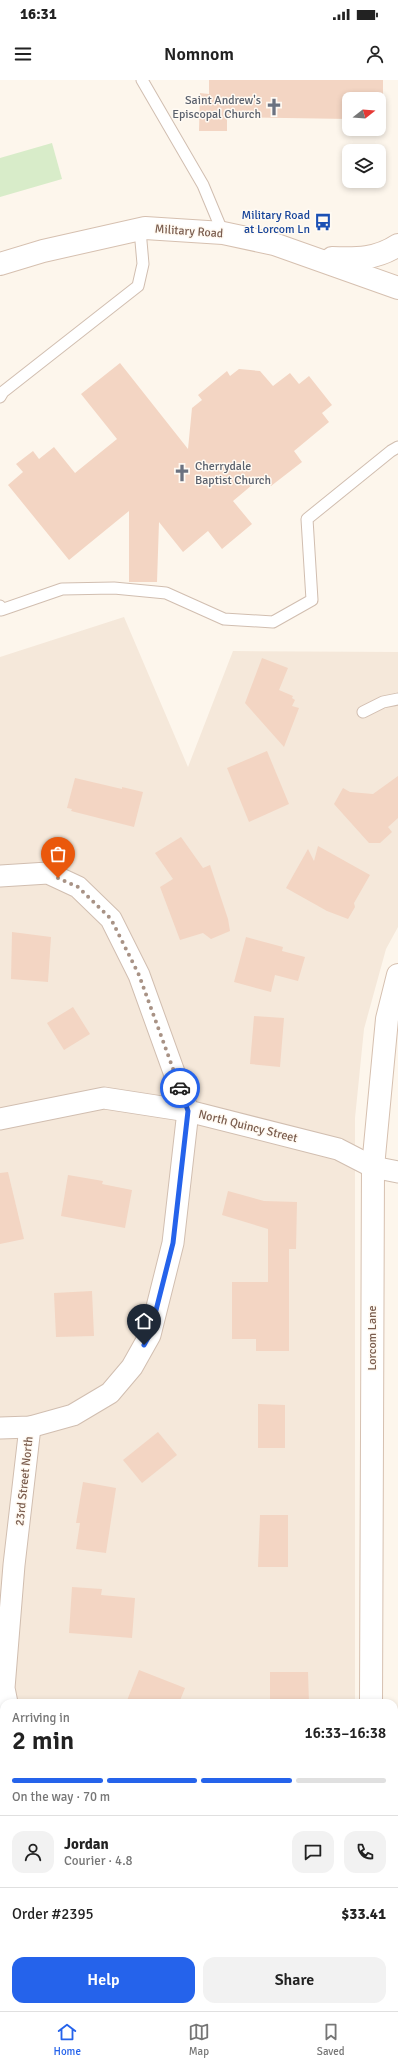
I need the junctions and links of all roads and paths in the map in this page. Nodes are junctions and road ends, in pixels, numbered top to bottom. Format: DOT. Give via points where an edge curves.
graph roads {
  1 [pos="142,80"];
  2 [pos="140,230"];
  3 [pos="223,233"];
  4 [pos="398,245"];
  5 [pos="292,250"];
  6 [pos="0,264"];
  7 [pos="398,288"];
  8 [pos="0,397"];
  9 [pos="398,448"];
  10 [pos="0,606"];
  11 [pos="398,699"];
  12 [pos="363,712"];
  13 [pos="0,876"];
  14 [pos="398,975"];
  15 [pos="393,1015"];
  16 [pos="188,1111"];
  17 [pos="0,1119"];
  18 [pos="373,1167"];
  19 [pos="398,1172"];
  20 [pos="30,1427"];
  21 [pos="0,1428"];
  22 [pos="6,1699"];
  23 [pos="371,1699"];
  1 -- 3 [label="lane" via="202,185"];
  2 -- 3 [label="street, Military Road" via="145,228"];
  2 -- 6 [label="street, Military Road" via="44,251"];
  2 -- 8 [label="lane" via="143,264 138,286 3,392"];
  3 -- 5 [label="street, Military Road"];
  4 -- 5 [label="street" via="388,251 359,259 325,257"];
  5 -- 7 [label="street, Military Road"];
  9 -- 10 [label="lane" via="307,519 312,600 273,622 224,619 166,593 114,588 62,589 1,610"];
  11 -- 12 [label="lane" via="383,702"];
  13 -- 16 [label="street, 23rd Street North" via="48,873 78,887 111,919 139,975"];
  14 -- 15 [label="street, Lorcom Lane"];
  15 -- 18 [label="street, Lorcom Lane"];
  16 -- 17 [label="street, North Quincy Street" via="104,1098"];
  16 -- 18 [label="street, North Quincy Street" via="338,1149"];
  16 -- 20 [label="street, 23rd Street North" via="173,1243 150,1334 132,1367 110,1393 73,1415"];
  18 -- 19 [label="street, North Quincy Street"];
  18 -- 23 [label="street, Lorcom Lane"];
  20 -- 21 [label="street"];
  20 -- 22 [label="street, 23rd Street North" via="14,1565 4,1688"];
}
